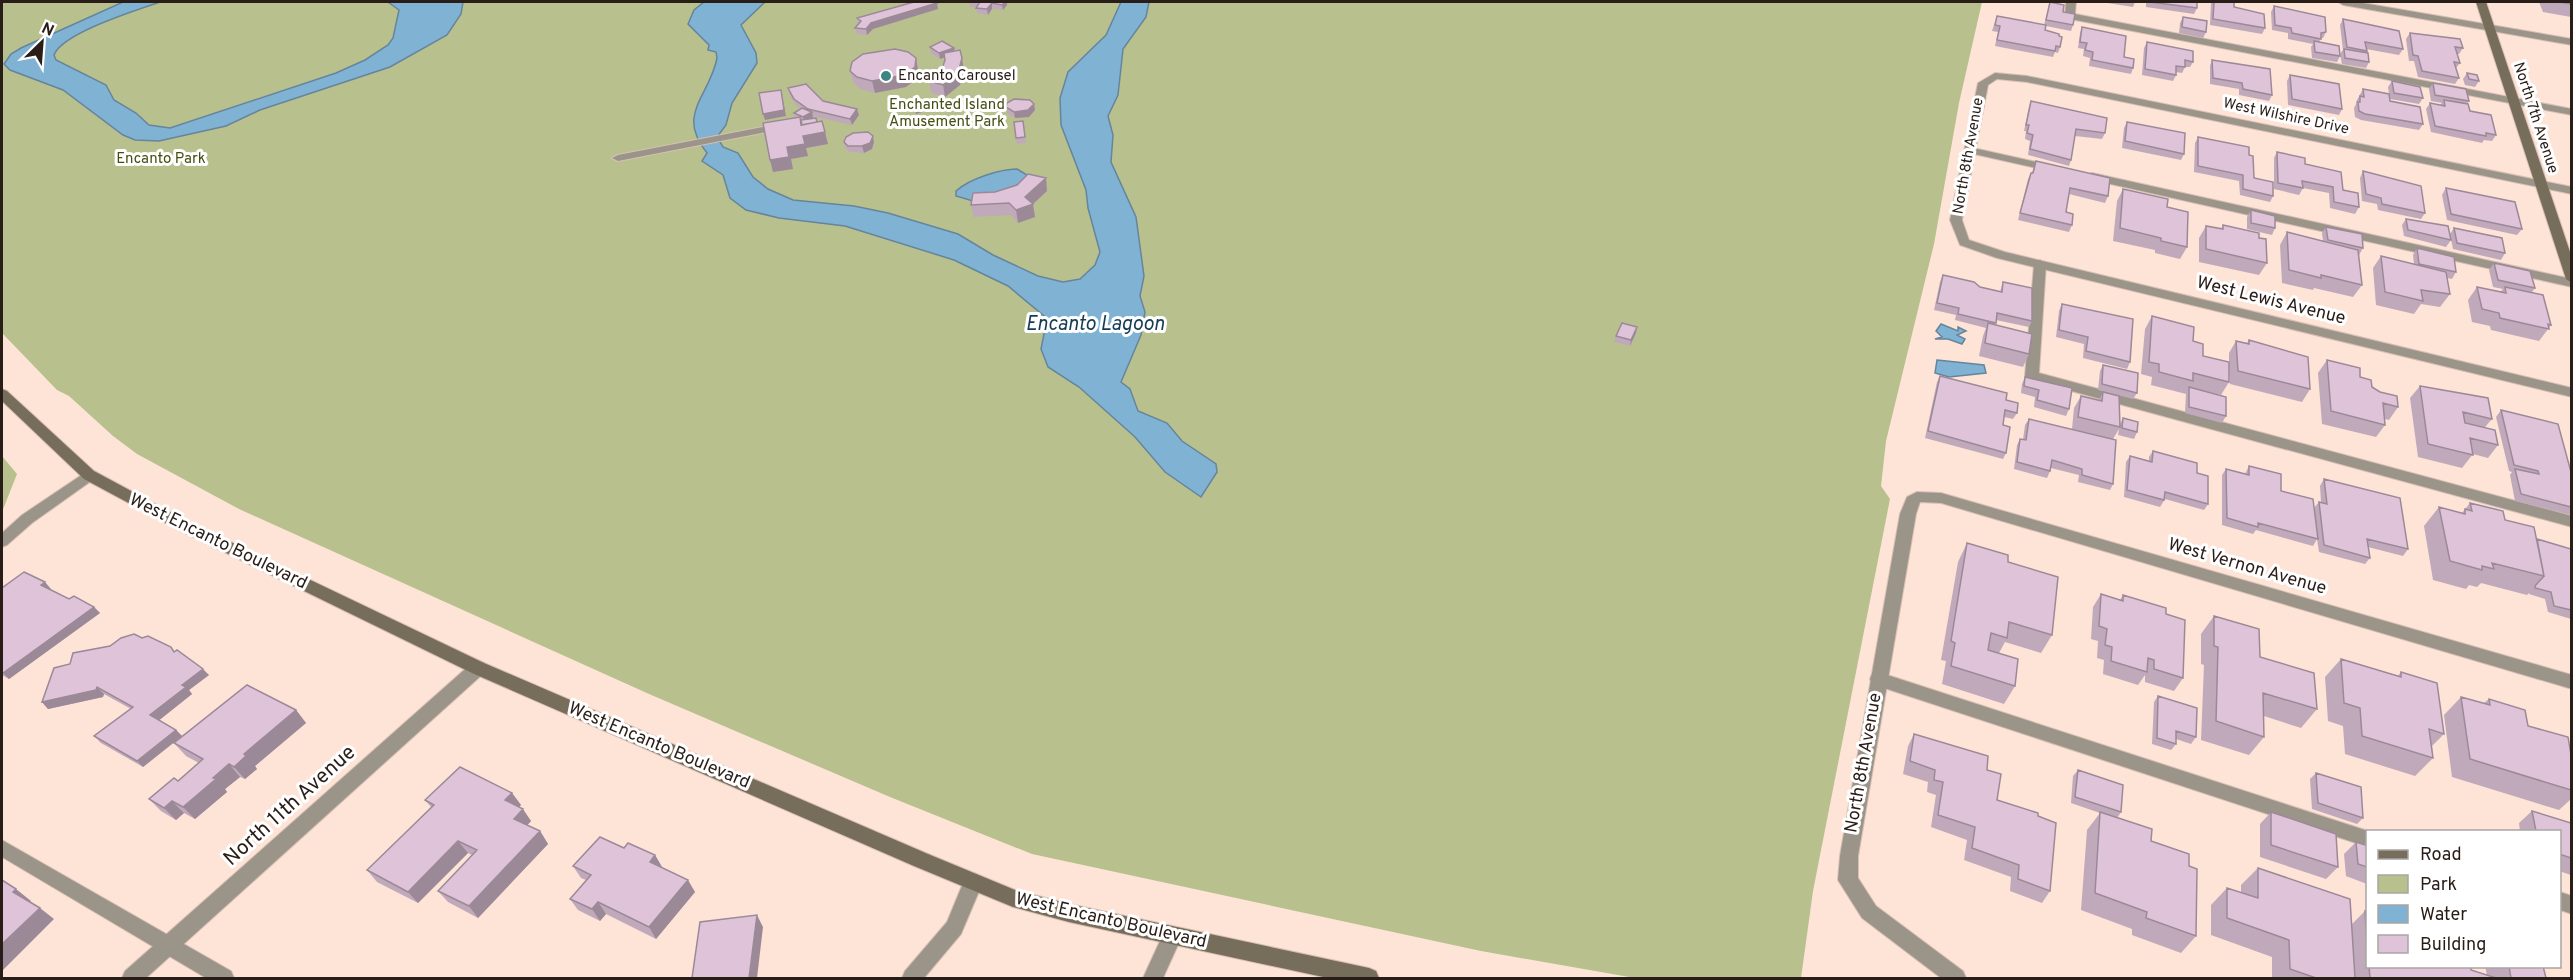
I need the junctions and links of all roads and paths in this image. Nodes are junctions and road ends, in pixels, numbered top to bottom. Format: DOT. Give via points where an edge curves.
graph roads {
  1 [pos="2071,2"];
  2 [pos="2343,2"];
  3 [pos="2481,2"];
  4 [pos="2489,28"];
  5 [pos="2571,42"];
  6 [pos="1995,76"];
  7 [pos="2513,101"];
  8 [pos="2571,112"];
  9 [pos="797,124"];
  10 [pos="1969,150"];
  11 [pos="618,158"];
  12 [pos="2541,185"];
  13 [pos="2571,191"];
  14 [pos="1964,242"];
  15 [pos="2040,264"];
  16 [pos="2571,281"];
  17 [pos="2571,393"];
  18 [pos="2,394"];
  19 [pos="89,475"];
  20 [pos="1912,501"];
  21 [pos="2571,522"];
  22 [pos="2,541"];
  23 [pos="478,668"];
  24 [pos="1878,679"];
  25 [pos="2571,682"];
  26 [pos="2366,839"];
  27 [pos="2,848"];
  28 [pos="973,882"];
  29 [pos="1172,936"];
  30 [pos="169,945"];
  31 [pos="132,978"];
  32 [pos="224,978"];
  33 [pos="912,978"];
  34 [pos="1154,978"];
  35 [pos="1369,978"];
  36 [pos="1956,978"];
  1 -- 7 [label="street" via="2070,16"];
  2 -- 4 [label="street"];
  3 -- 4 [label="street, North 7th Avenue"];
  4 -- 5 [label="street"];
  4 -- 7 [label="street, North 7th Avenue"];
  6 -- 10 [label="street, North 8th Avenue" via="1983,83"];
  6 -- 12 [label="street, West Wilshire Drive" via="2027,79"];
  7 -- 8 [label="street"];
  7 -- 12 [label="street, North 7th Avenue"];
  9 -- 11 [label="street"];
  10 -- 14 [label="street, North 8th Avenue" via="1956,220"];
  10 -- 16 [label="street"];
  12 -- 13 [label="street, West Wilshire Drive"];
  12 -- 16 [label="street, North 7th Avenue"];
  14 -- 15 [label="street, West Lewis Avenue"];
  15 -- 17 [label="street, West Lewis Avenue"];
  15 -- 21 [label="street" via="2032,376"];
  18 -- 19 [label="street, West Encanto Boulevard"];
  19 -- 22 [label="street"];
  19 -- 23 [label="street, West Encanto Boulevard" via="182,525"];
  20 -- 24 [label="street, North 8th Avenue"];
  20 -- 25 [label="street, West Vernon Avenue" via="1917,497 1941,498"];
  23 -- 28 [label="street, West Encanto Boulevard"];
  23 -- 30 [label="street, North 11th Avenue"];
  24 -- 26 [label="street"];
  24 -- 36 [label="street, North 8th Avenue" via="1848,880 1869,912"];
  27 -- 30 [label="street"];
  28 -- 29 [label="street, West Encanto Boulevard" via="1024,901"];
  28 -- 33 [label="street" via="954,928"];
  29 -- 34 [label="street"];
  29 -- 35 [label="street, West Encanto Boulevard"];
  30 -- 31 [label="street, North 11th Avenue"];
  30 -- 32 [label="street"];
}
